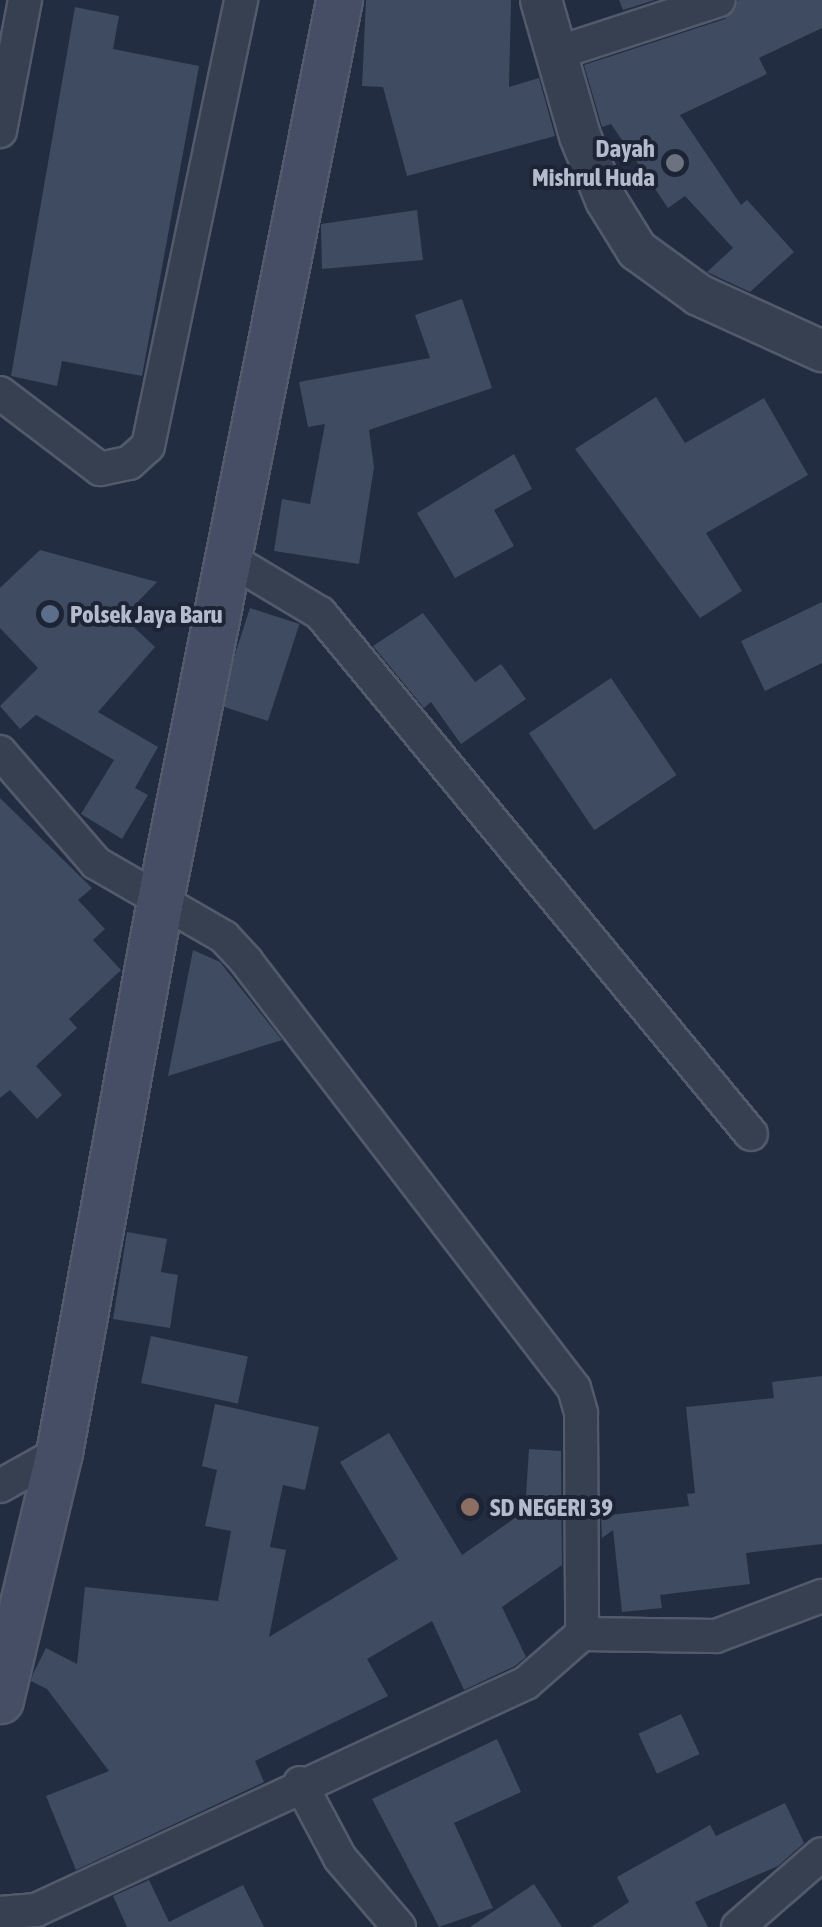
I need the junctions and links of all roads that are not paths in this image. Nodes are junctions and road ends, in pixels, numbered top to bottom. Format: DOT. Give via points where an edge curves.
graph roads {
  1 [pos="25,0"];
  2 [pos="241,0"];
  3 [pos="339,0"];
  4 [pos="541,0"];
  5 [pos="718,0"];
  6 [pos="558,53"];
  7 [pos="0,131"];
  8 [pos="822,351"];
  9 [pos="0,393"];
  10 [pos="228,558"];
  11 [pos="6,770"];
  12 [pos="160,900"];
  13 [pos="751,1134"];
  14 [pos="58,1453"];
  15 [pos="0,1486"];
  16 [pos="822,1596"];
  17 [pos="582,1634"];
  18 [pos="0,1700"];
  19 [pos="300,1783"];
  20 [pos="822,1854"];
  21 [pos="0,1913"];
  22 [pos="399,1927"];
  23 [pos="738,1927"];
  1 -- 7 [label="street"];
  2 -- 9 [label="street" via="148,446 129,463 100,469"];
  3 -- 10 [label="main road"];
  4 -- 6 [label="street"];
  5 -- 6 [label="street"];
  6 -- 8 [label="street" via="606,200 638,250 699,294"];
  10 -- 12 [label="main road"];
  10 -- 13 [label="street" via="320,614"];
  11 -- 12 [label="street" via="96,863"];
  12 -- 14 [label="main road"];
  12 -- 17 [label="street" via="224,937 246,961 574,1388 581,1413"];
  14 -- 15 [label="street"];
  14 -- 18 [label="main road"];
  16 -- 17 [label="street" via="716,1636"];
  17 -- 19 [label="street" via="526,1683"];
  19 -- 21 [label="street" via="36,1910"];
  19 -- 22 [label="street" via="340,1858"];
  20 -- 23 [label="street"];
}
